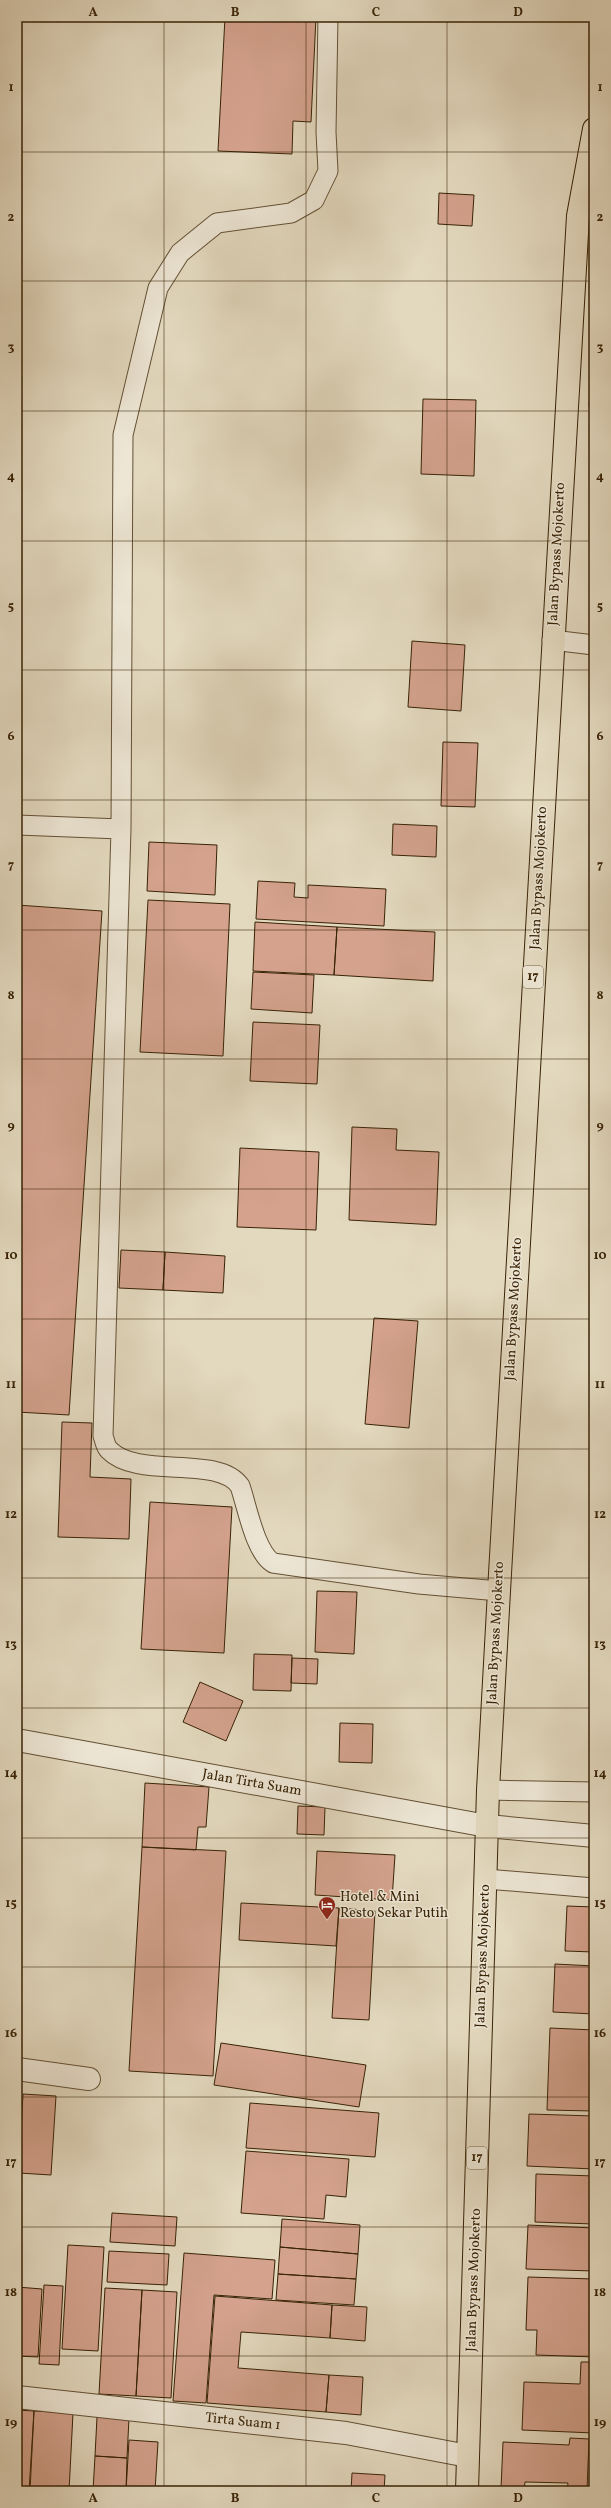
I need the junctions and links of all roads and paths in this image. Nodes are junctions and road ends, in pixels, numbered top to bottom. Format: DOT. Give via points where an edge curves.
graph roads {
  1 [pos="328,17"];
  2 [pos="594,129"];
  3 [pos="552,640"];
  4 [pos="594,645"];
  5 [pos="17,825"];
  6 [pos="121,829"];
  7 [pos="499,1591"];
  8 [pos="17,1740"];
  9 [pos="488,1790"];
  10 [pos="594,1792"];
  11 [pos="488,1826"];
  12 [pos="594,1836"];
  13 [pos="486,1879"];
  14 [pos="594,1888"];
  15 [pos="17,2069"];
  16 [pos="89,2079"];
  17 [pos="17,2397"];
  18 [pos="468,2456"];
  19 [pos="467,2491"];
  1 -- 6 [label="lane" via="328,171 314,200 291,213 217,223 180,252 158,288 124,435"];
  2 -- 3 [label="highway, Jalan Bypass Mojokerto / 17" via="578,216"];
  3 -- 4 [label="lane"];
  3 -- 7 [label="highway, Jalan Bypass Mojokerto / 17"];
  5 -- 6 [label="lane"];
  6 -- 7 [label="lane" via="102,1418 107,1449 135,1463 220,1472 235,1479 240,1486 263,1554 267,1559 280,1565 419,1584"];
  7 -- 9 [label="highway, Jalan Bypass Mojokerto / 17"];
  8 -- 11 [label="street, Jalan Tirta Suam"];
  9 -- 10 [label="lane"];
  9 -- 11 [label="highway, Jalan Bypass Mojokerto / 17"];
  11 -- 12 [label="street, Jalan Tirta Suam"];
  11 -- 13 [label="highway, Jalan Bypass Mojokerto / 17"];
  13 -- 14 [label="lane"];
  13 -- 18 [label="highway, Jalan Bypass Mojokerto / 17"];
  15 -- 16 [label="street"];
  17 -- 18 [label="street, Tirta Suam 1" via="346,2433"];
  18 -- 19 [label="highway, Jalan Bypass Mojokerto / 17"];
}
